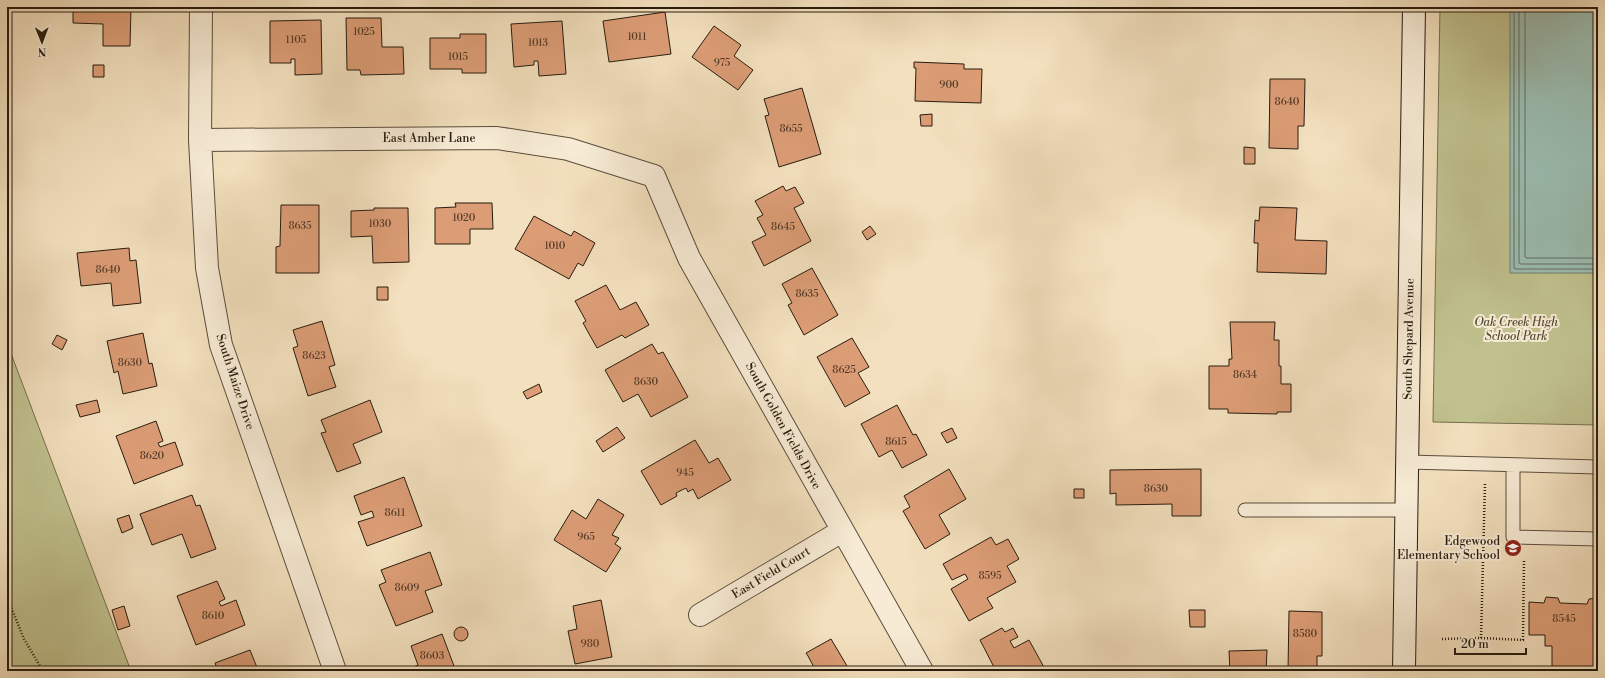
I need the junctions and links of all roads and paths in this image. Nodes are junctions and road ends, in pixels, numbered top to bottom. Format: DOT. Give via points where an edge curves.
graph roads {
  1 [pos="201,7"];
  2 [pos="1414,7"];
  3 [pos="200,140"];
  4 [pos="654,176"];
  5 [pos="1407,462"];
  6 [pos="1486,464"];
  7 [pos="1513,465"];
  8 [pos="1598,467"];
  9 [pos="1245,510"];
  10 [pos="1406,510"];
  11 [pos="842,531"];
  12 [pos="1598,539"];
  13 [pos="1524,559"];
  14 [pos="7,597"];
  15 [pos="700,615"];
  16 [pos="1481,638"];
  17 [pos="1442,639"];
  18 [pos="43,671"];
  19 [pos="335,671"];
  20 [pos="922,671"];
  21 [pos="1404,671"];
  1 -- 3 [label="street, South Maize Drive"];
  2 -- 5 [label="street, South Shepard Avenue"];
  3 -- 4 [label="street, East Amber Lane" via="497,138 568,149"];
  3 -- 19 [label="street, South Maize Drive" via="207,268 221,345"];
  4 -- 11 [label="street, South Golden Fields Drive" via="688,258"];
  5 -- 6 [label="lane"];
  5 -- 10 [label="street, South Shepard Avenue"];
  6 -- 7 [label="lane"];
  6 -- 16 [label="path"];
  7 -- 8 [label="lane"];
  7 -- 12 [label="lane" via="1513,537"];
  9 -- 10 [label="lane"];
  10 -- 21 [label="street, South Shepard Avenue"];
  11 -- 15 [label="street, East Field Court"];
  11 -- 20 [label="street, South Golden Fields Drive"];
  13 -- 16 [label="path" via="1523,640"];
  14 -- 18 [label="path" via="24,639"];
  16 -- 17 [label="path"];
}
